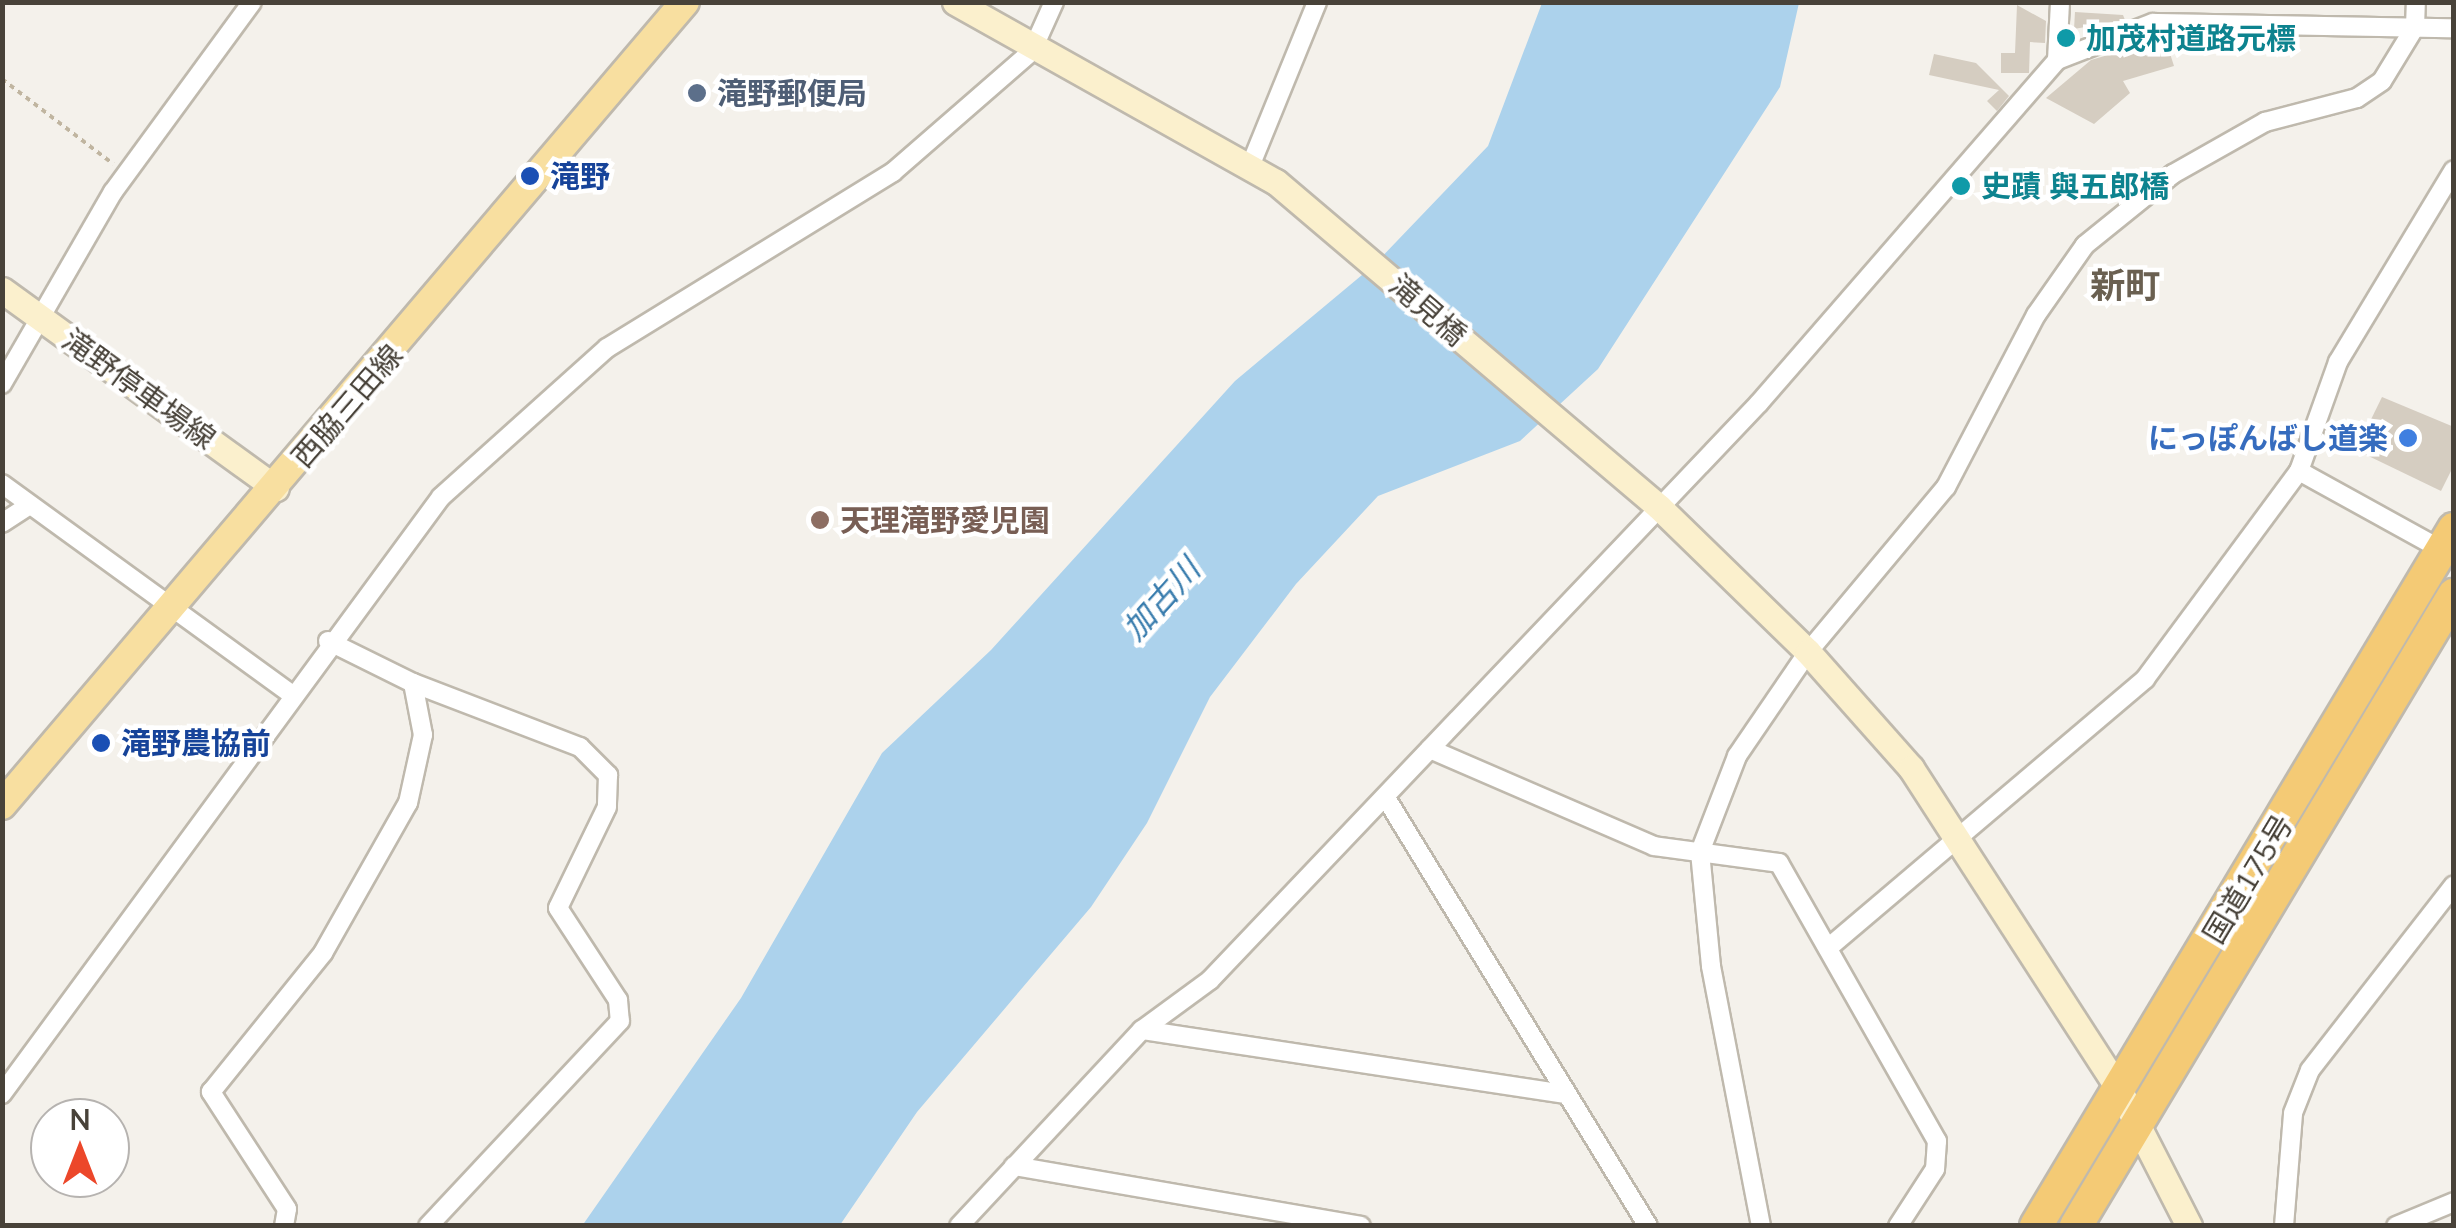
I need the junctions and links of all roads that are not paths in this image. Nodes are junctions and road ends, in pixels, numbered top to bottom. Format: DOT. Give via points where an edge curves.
graph roads {
  1 [pos="252,2"];
  2 [pos="685,2"];
  3 [pos="954,2"];
  4 [pos="1054,2"];
  5 [pos="1317,2"];
  6 [pos="2416,2"];
  7 [pos="2062,5"];
  8 [pos="2415,27"];
  9 [pos="2454,28"];
  10 [pos="1032,51"];
  11 [pos="2057,60"];
  12 [pos="1252,164"];
  13 [pos="2454,170"];
  14 [pos="2,290"];
  15 [pos="45,321"];
  16 [pos="2,384"];
  17 [pos="2299,471"];
  18 [pos="2,484"];
  19 [pos="276,488"];
  20 [pos="30,505"];
  21 [pos="1659,507"];
  22 [pos="2,524"];
  23 [pos="2448,539"];
  24 [pos="2454,595"];
  25 [pos="175,610"];
  26 [pos="328,641"];
  27 [pos="1808,652"];
  28 [pos="413,683"];
  29 [pos="291,694"];
  30 [pos="1430,749"];
  31 [pos="1386,798"];
  32 [pos="2,804"];
  33 [pos="1957,839"];
  34 [pos="1700,852"];
  35 [pos="2454,885"];
  36 [pos="1828,948"];
  37 [pos="1142,1030"];
  38 [pos="2120,1091"];
  39 [pos="2,1094"];
  40 [pos="1564,1094"];
  41 [pos="2138,1126"];
  42 [pos="1014,1166"];
  43 [pos="2454,1202"];
  44 [pos="284,1226"];
  45 [pos="428,1226"];
  46 [pos="958,1226"];
  47 [pos="1361,1226"];
  48 [pos="1648,1226"];
  49 [pos="1761,1226"];
  50 [pos="1898,1226"];
  51 [pos="2036,1226"];
  52 [pos="2076,1226"];
  53 [pos="2189,1226"];
  54 [pos="2284,1226"];
  55 [pos="2396,1226"];
  1 -- 15 [label="street" via="128,174"];
  2 -- 19 [label="main road, 西脇三田線"];
  3 -- 10 [label="street, 滝見橋"];
  4 -- 10 [label="street"];
  5 -- 12 [label="street"];
  6 -- 8 [label="street"];
  7 -- 11 [label="street"];
  8 -- 9 [label="street"];
  8 -- 11 [label="street" via="2152,23"];
  8 -- 27 [label="street" via="2382,81 2357,98 2264,122 2109,220 2036,315 1946,487"];
  10 -- 12 [label="street, 滝見橋"];
  10 -- 26 [label="street" via="894,172 656,315 528,412 441,497"];
  11 -- 21 [label="street" via="1958,179"];
  12 -- 21 [label="street, 滝見橋"];
  13 -- 17 [label="street" via="2338,362"];
  14 -- 15 [label="street, 滝野停車場線"];
  15 -- 16 [label="street"];
  15 -- 19 [label="street, 滝野停車場線"];
  17 -- 23 [label="street"];
  17 -- 33 [label="street" via="2145,679"];
  18 -- 20 [label="street"];
  19 -- 25 [label="main road, 西脇三田線"];
  20 -- 22 [label="street"];
  20 -- 25 [label="street"];
  21 -- 27 [label="street, 滝見橋"];
  21 -- 30 [label="street"];
  23 -- 38 [label="highway, 国道175号"];
  24 -- 41 [label="highway, 国道175号"];
  25 -- 29 [label="street"];
  25 -- 32 [label="main road, 西脇三田線"];
  26 -- 28 [label="street"];
  26 -- 29 [label="street"];
  27 -- 33 [label="street, 滝見橋" via="1911,768"];
  27 -- 34 [label="street" via="1737,756"];
  28 -- 44 [label="street" via="423,735 408,803 323,954 211,1092 287,1209"];
  28 -- 45 [label="street" via="580,747 608,775 606,807 558,908 618,1000 620,1021"];
  29 -- 39 [label="street"];
  30 -- 31 [label="street"];
  30 -- 34 [label="street" via="1560,812"];
  31 -- 37 [label="street" via="1210,980"];
  31 -- 40 [label="street" via="1485,948"];
  33 -- 36 [label="street"];
  33 -- 38 [label="street, 滝見橋"];
  34 -- 36 [label="street" via="1779,864"];
  34 -- 49 [label="street" via="1711,966"];
  35 -- 54 [label="street" via="2310,1070 2294,1113"];
  36 -- 50 [label="street" via="1936,1142 1935,1170"];
  37 -- 40 [label="street"];
  37 -- 42 [label="street"];
  38 -- 41 [label="street, 滝見橋"];
  38 -- 51 [label="highway, 国道175号"];
  40 -- 48 [label="street"];
  41 -- 52 [label="highway, 国道175号"];
  41 -- 53 [label="street, 滝見橋"];
  42 -- 46 [label="street"];
  42 -- 47 [label="street"];
  43 -- 55 [label="street"];
}
